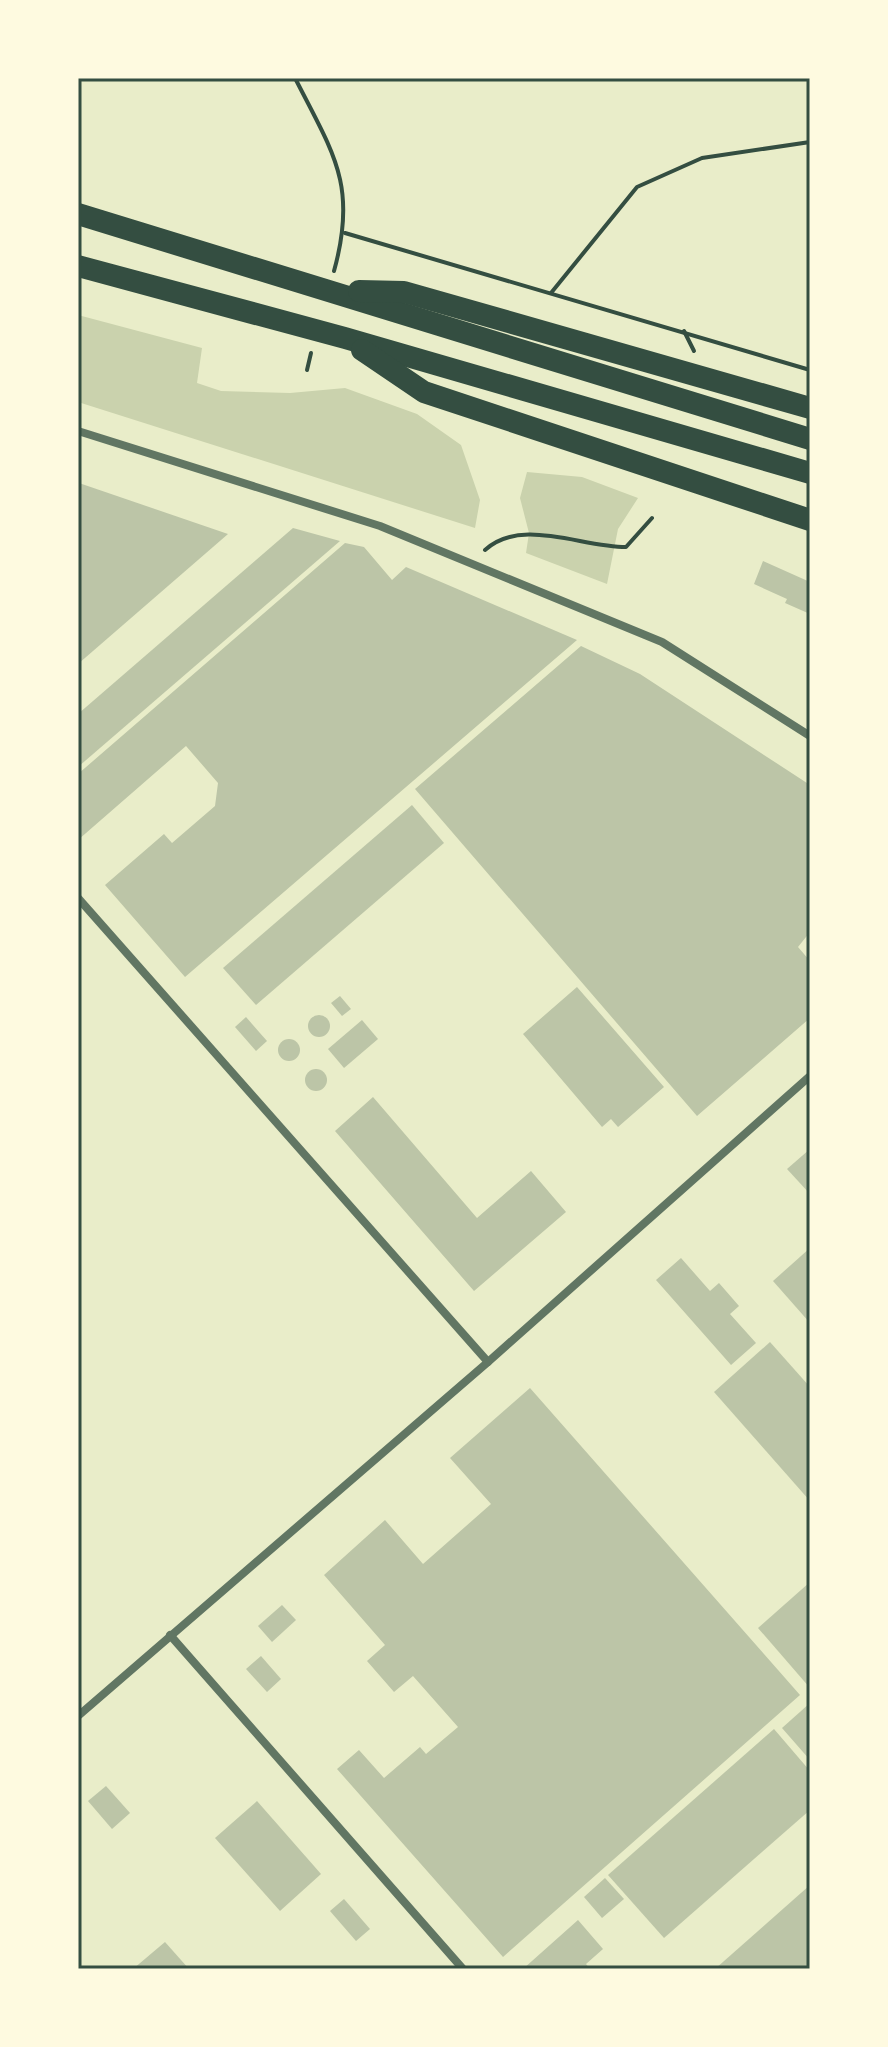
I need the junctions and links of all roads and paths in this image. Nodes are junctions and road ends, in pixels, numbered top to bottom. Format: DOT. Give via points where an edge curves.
graph roads {
  1 [pos="295,78"];
  2 [pos="810,142"];
  3 [pos="78,214"];
  4 [pos="345,233"];
  5 [pos="78,266"];
  6 [pos="333,285"];
  7 [pos="551,293"];
  8 [pos="684,331"];
  9 [pos="318,336"];
  10 [pos="345,338"];
  11 [pos="697,357"];
  12 [pos="307,370"];
  13 [pos="810,370"];
  14 [pos="810,408"];
  15 [pos="78,431"];
  16 [pos="810,439"];
  17 [pos="810,473"];
  18 [pos="652,518"];
  19 [pos="810,520"];
  20 [pos="471,563"];
  21 [pos="810,736"];
  22 [pos="78,898"];
  23 [pos="810,1076"];
  24 [pos="488,1362"];
  25 [pos="170,1635"];
  26 [pos="78,1716"];
  27 [pos="463,1969"];
  1 -- 4 [label="path" via="330,148 346,196"];
  2 -- 7 [label="path" via="702,158 637,187"];
  3 -- 6 [label="highway"];
  4 -- 6 [label="path"];
  4 -- 7 [label="path"];
  5 -- 9 [label="highway"];
  6 -- 14 [label="highway" via="404,292"];
  6 -- 16 [label="highway"];
  7 -- 8 [label="path"];
  8 -- 11 [label="path"];
  8 -- 13 [label="path"];
  9 -- 10 [label="highway"];
  9 -- 12 [label="path"];
  10 -- 17 [label="highway"];
  10 -- 19 [label="highway" via="424,392"];
  15 -- 20 [label="street" via="380,526"];
  18 -- 20 [label="path" via="626,547 597,547 541,533 497,539"];
  20 -- 21 [label="street" via="662,642"];
  22 -- 24 [label="street"];
  23 -- 24 [label="street"];
  24 -- 25 [label="street"];
  25 -- 26 [label="street"];
  25 -- 27 [label="street"];
}
